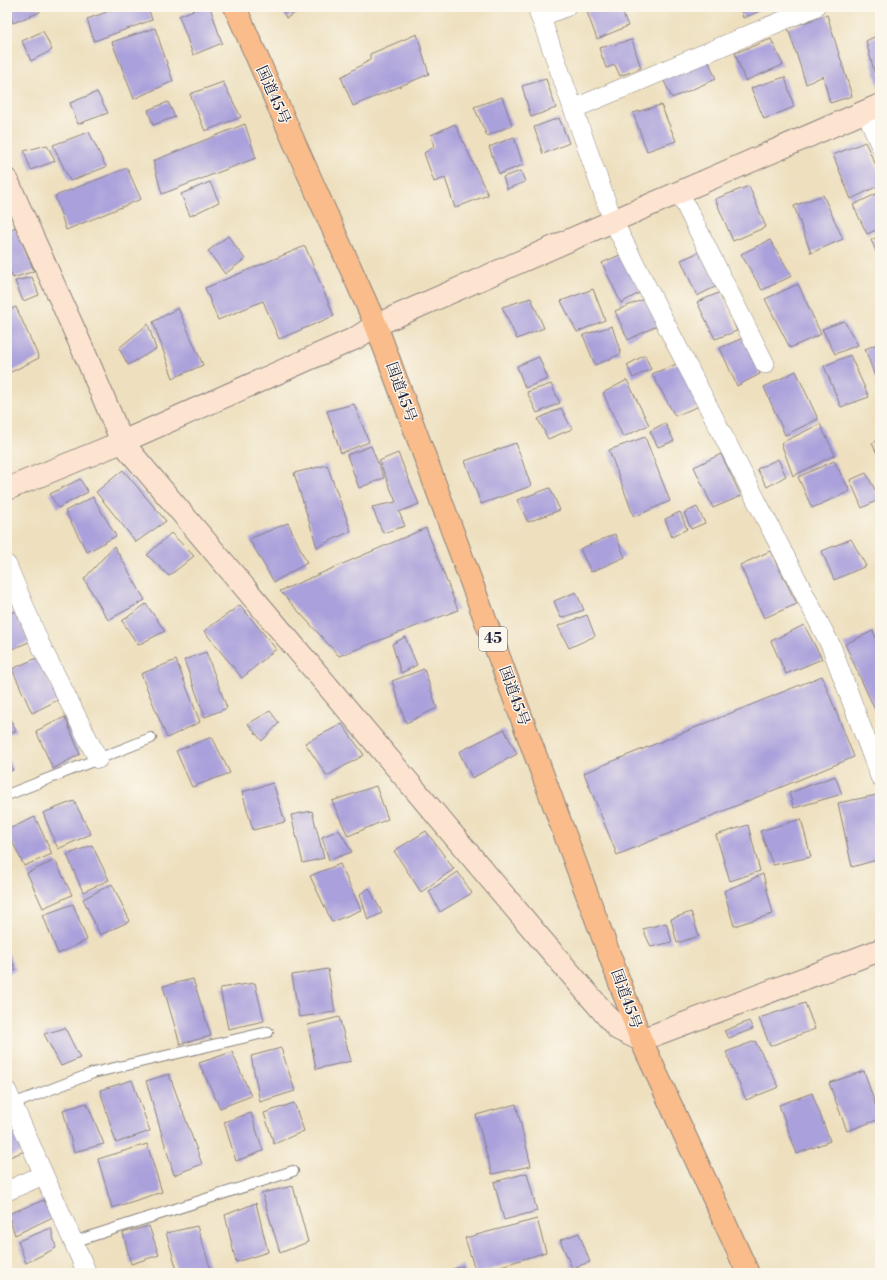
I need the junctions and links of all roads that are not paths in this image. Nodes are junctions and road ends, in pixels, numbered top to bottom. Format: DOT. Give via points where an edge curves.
graph roads {
  1 [pos="235,7"];
  2 [pos="566,7"];
  3 [pos="815,7"];
  4 [pos="539,12"];
  5 [pos="873,108"];
  6 [pos="573,109"];
  7 [pos="880,145"];
  8 [pos="7,180"];
  9 [pos="679,192"];
  10 [pos="612,220"];
  11 [pos="376,325"];
  12 [pos="765,364"];
  13 [pos="122,442"];
  14 [pos="7,489"];
  15 [pos="7,565"];
  16 [pos="151,738"];
  17 [pos="98,759"];
  18 [pos="880,777"];
  19 [pos="7,795"];
  20 [pos="880,950"];
  21 [pos="268,1032"];
  22 [pos="641,1040"];
  23 [pos="10,1097"];
  24 [pos="293,1171"];
  25 [pos="43,1175"];
  26 [pos="7,1191"];
  27 [pos="73,1242"];
  28 [pos="87,1273"];
  29 [pos="748,1273"];
  1 -- 11 [label="highway, 国道45号 / 45"];
  2 -- 4 [label="street"];
  3 -- 6 [label="street"];
  4 -- 6 [label="street"];
  5 -- 7 [label="street"];
  5 -- 9 [label="street"];
  6 -- 10 [label="street"];
  8 -- 13 [label="street"];
  9 -- 10 [label="street"];
  9 -- 12 [label="street"];
  10 -- 11 [label="street"];
  10 -- 18 [label="street" via="831,646"];
  11 -- 13 [label="street" via="356,338"];
  11 -- 22 [label="highway, 国道45号 / 45"];
  13 -- 14 [label="street"];
  13 -- 22 [label="street" via="618,1029"];
  15 -- 17 [label="street" via="40,644"];
  16 -- 17 [label="lane"];
  17 -- 19 [label="lane"];
  20 -- 22 [label="street"];
  21 -- 23 [label="lane" via="93,1073"];
  22 -- 29 [label="highway, 国道45号 / 45"];
  23 -- 25 [label="street"];
  24 -- 27 [label="lane"];
  25 -- 26 [label="street"];
  25 -- 27 [label="street"];
  27 -- 28 [label="street"];
}
